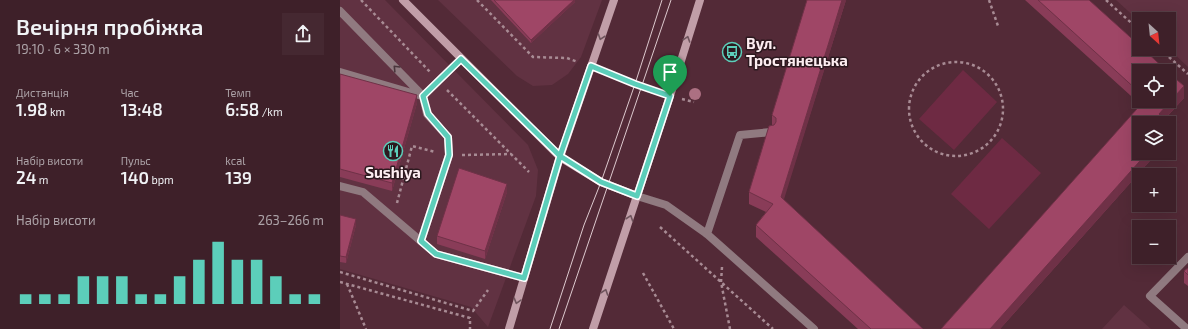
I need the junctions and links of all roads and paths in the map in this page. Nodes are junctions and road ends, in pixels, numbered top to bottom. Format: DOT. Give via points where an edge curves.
graph roads {
  1 [pos="403,0"];
  2 [pos="477,0"];
  3 [pos="614,0"];
  4 [pos="700,0"];
  5 [pos="990,0"];
  6 [pos="1106,0"];
  7 [pos="340,11"];
  8 [pos="1132,24"];
  9 [pos="998,26"];
  10 [pos="1168,56"];
  11 [pos="461,59"];
  12 [pos="591,66"];
  13 [pos="340,72"];
  14 [pos="1188,74"];
  15 [pos="992,78"];
  16 [pos="423,96"];
  17 [pos="670,96"];
  18 [pos="694,102"];
  19 [pos="771,132"];
  20 [pos="560,156"];
  21 [pos="340,186"];
  22 [pos="637,196"];
  23 [pos="660,227"];
  24 [pos="707,234"];
  25 [pos="421,241"];
  26 [pos="723,248"];
  27 [pos="1188,257"];
  28 [pos="340,272"];
  29 [pos="643,273"];
  30 [pos="524,278"];
  31 [pos="340,282"];
  32 [pos="721,282"];
  33 [pos="347,284"];
  34 [pos="488,290"];
  35 [pos="366,329"];
  36 [pos="470,329"];
  37 [pos="509,329"];
  38 [pos="593,329"];
  39 [pos="674,329"];
  40 [pos="730,329"];
  41 [pos="773,329"];
  42 [pos="814,329"];
  43 [pos="1186,329"];
  1 -- 11 [label="main road"];
  2 -- 12 [label="path" via="533,57 567,58"];
  3 -- 12 [label="main road, one-way"];
  17 -- 4 [label="main road, one-way"];
  5 -- 9 [label="path"];
  6 -- 8 [label="path"];
  16 -- 7 [label="street, one-way"];
  10 -- 14 [label="path"];
  11 -- 16 [label="street"];
  11 -- 20 [label="main road"];
  12 -- 17 [label="path"];
  12 -- 20 [label="main road"];
  13 -- 16 [label="street"];
  15 -- 15 [label="path" via="1002,98 1002,121 991,141 982,149 971,154 947,156 936,152 917,136 911,124 910,99 915,87 933,68 958,62 970,64"];
  16 -- 25 [label="street" via="428,114 448,137 449,155"];
  17 -- 18 [label="path"];
  17 -- 22 [label="main road"];
  19 -- 24 [label="street" via="740,135"];
  20 -- 22 [label="main road" via="601,182"];
  20 -- 30 [label="main road"];
  21 -- 25 [label="street" via="364,192"];
  22 -- 24 [label="street" via="666,205"];
  38 -- 22 [label="main road, one-way"];
  23 -- 32 [label="path"];
  24 -- 26 [label="street"];
  25 -- 30 [label="street" via="436,254"];
  26 -- 32 [label="path"];
  26 -- 42 [label="street"];
  27 -- 43 [label="street" via="1150,296"];
  28 -- 34 [label="path" via="473,311"];
  29 -- 39 [label="path"];
  30 -- 37 [label="main road, one-way"];
  31 -- 33 [label="path"];
  32 -- 40 [label="path"];
  32 -- 41 [label="path"];
  33 -- 35 [label="path"];
  33 -- 36 [label="path" via="470,318"];
}
